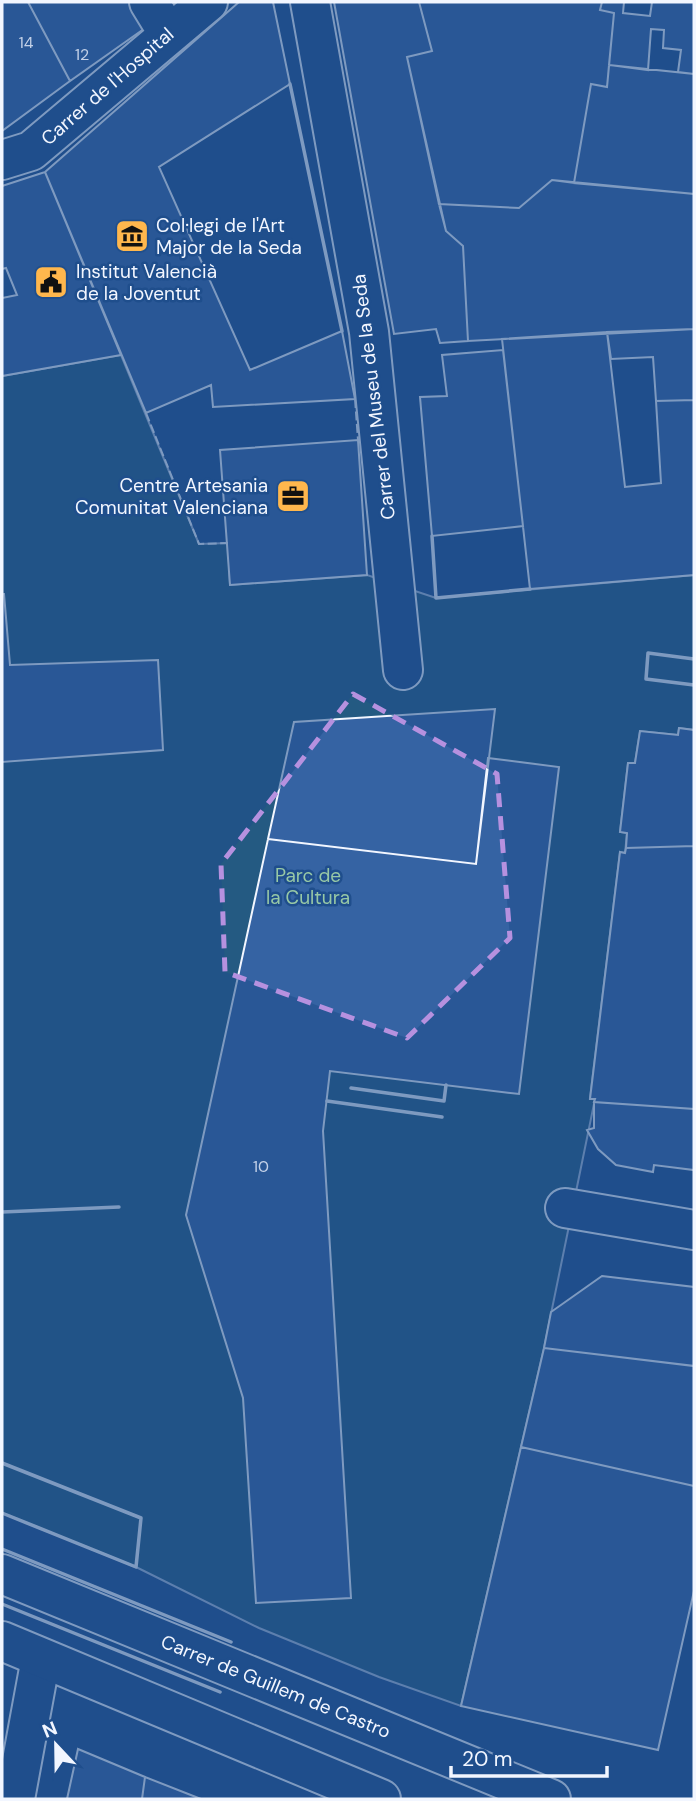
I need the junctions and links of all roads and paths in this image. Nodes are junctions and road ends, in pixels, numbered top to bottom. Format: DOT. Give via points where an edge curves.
graph roads {
  1 [pos="208,2"];
  2 [pos="310,2"];
  3 [pos="159,18"];
  4 [pos="2,160"];
  5 [pos="403,670"];
  6 [pos="565,1209"];
  7 [pos="694,1230"];
  8 [pos="2,1574"];
  9 [pos="2,1641"];
  10 [pos="41,1658"];
  11 [pos="15,1799"];
  12 [pos="381,1799"];
  13 [pos="551,1799"];
  1 -- 3 [label="street, Carrer de l'Hospital"];
  2 -- 5 [label="street, Carrer del Museu de la Seda" via="369,332"];
  3 -- 4 [label="street, Carrer de l'Hospital" via="31,151"];
  6 -- 7 [label="street"];
  8 -- 13 [label="street, Carrer de Guillem de Castro"];
  9 -- 10 [label="street"];
  10 -- 11 [label="street"];
  10 -- 12 [label="street"];
}
